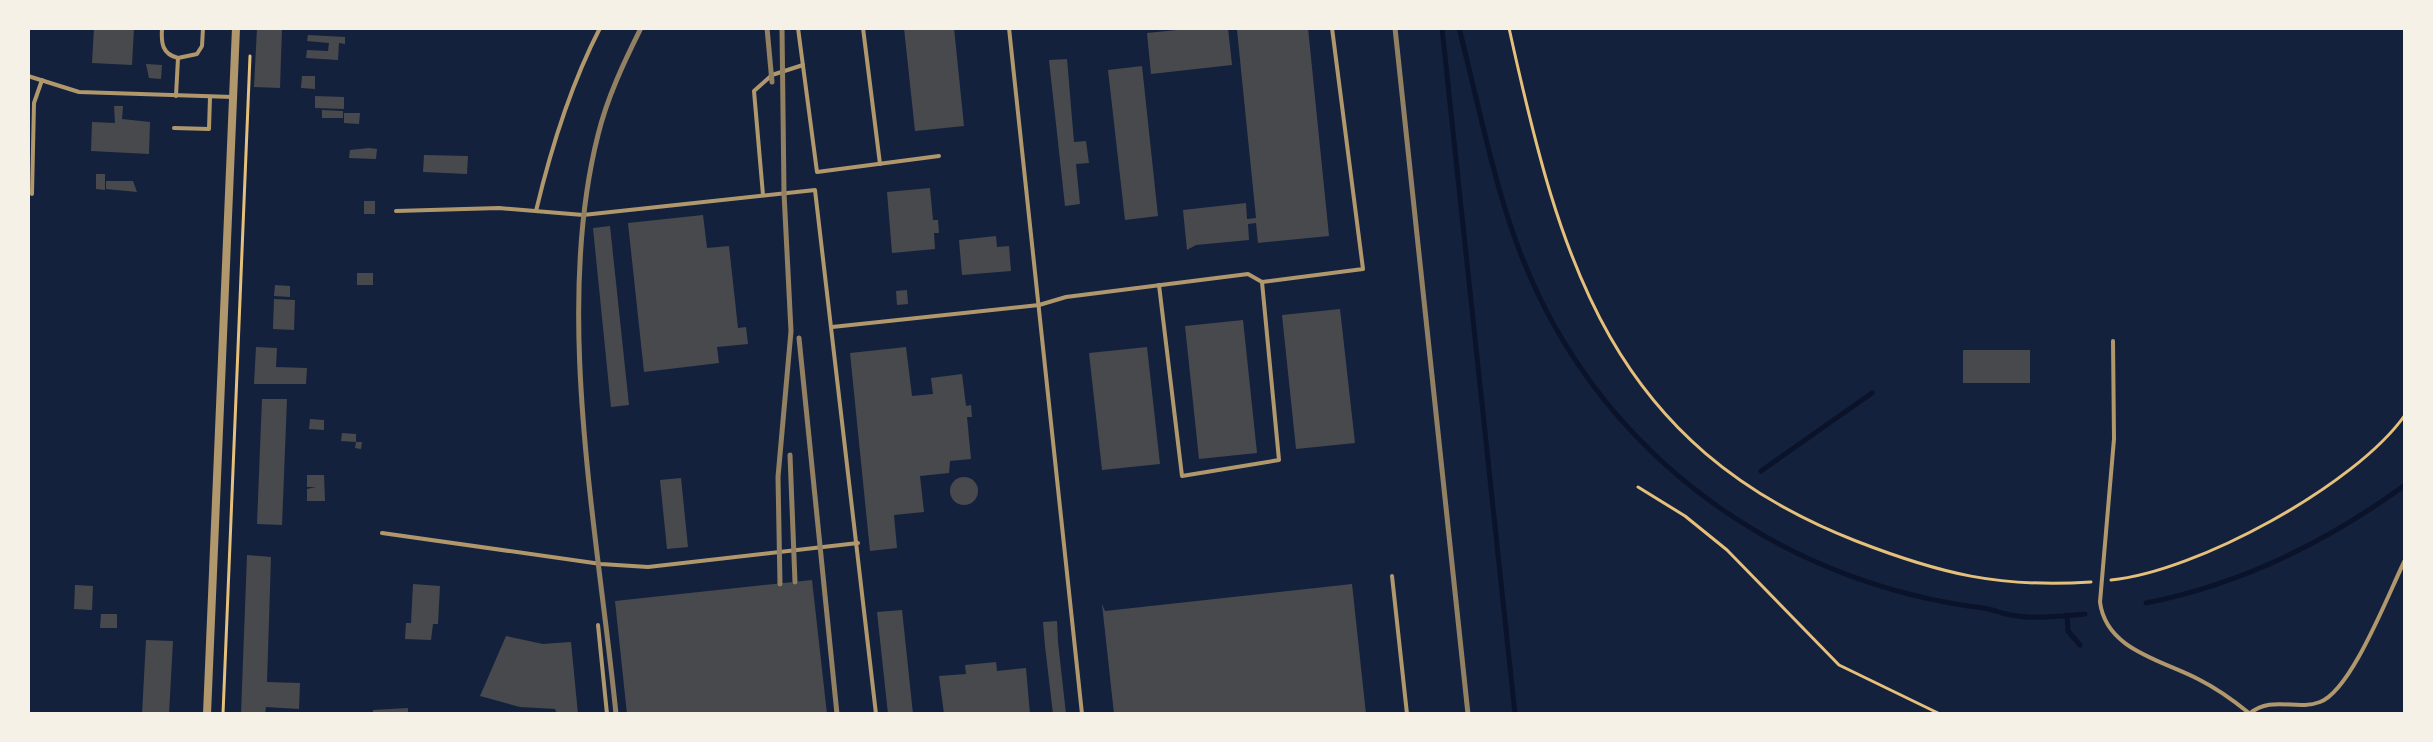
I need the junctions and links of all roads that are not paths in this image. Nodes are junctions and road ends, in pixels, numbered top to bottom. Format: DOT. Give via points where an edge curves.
graph roads {
  1 [pos="162,28"];
  2 [pos="203,28"];
  3 [pos="236,28"];
  4 [pos="600,28"];
  5 [pos="798,28"];
  6 [pos="863,28"];
  7 [pos="1009,28"];
  8 [pos="1332,28"];
  9 [pos="178,58"];
  10 [pos="803,65"];
  11 [pos="28,76"];
  12 [pos="42,80"];
  13 [pos="176,96"];
  14 [pos="210,97"];
  15 [pos="233,97"];
  16 [pos="174,128"];
  17 [pos="939,156"];
  18 [pos="880,164"];
  19 [pos="32,194"];
  20 [pos="763,195"];
  21 [pos="396,211"];
  22 [pos="536,211"];
  23 [pos="1262,282"];
  24 [pos="1159,285"];
  25 [pos="1039,305"];
  26 [pos="832,327"];
  27 [pos="2113,341"];
  28 [pos="382,533"];
  29 [pos="858,543"];
  30 [pos="2405,560"];
  31 [pos="1392,576"];
  32 [pos="598,625"];
  33 [pos="207,714"];
  34 [pos="607,714"];
  35 [pos="876,714"];
  36 [pos="1082,714"];
  37 [pos="1407,714"];
  38 [pos="2249,714"];
  1 -- 9 [label="lane" via="164,49"];
  2 -- 9 [label="lane" via="197,54"];
  3 -- 15 [label="street"];
  4 -- 22 [label="lane" via="580,67"];
  5 -- 10 [label="lane"];
  6 -- 18 [label="lane"];
  7 -- 25 [label="lane"];
  8 -- 23 [label="lane" via="1363,269"];
  9 -- 13 [label="lane"];
  10 -- 18 [label="lane" via="817,172"];
  10 -- 20 [label="lane" via="772,75 754,91"];
  11 -- 12 [label="lane"];
  12 -- 13 [label="lane" via="79,92"];
  12 -- 19 [label="lane" via="34,103"];
  13 -- 14 [label="lane"];
  14 -- 15 [label="lane"];
  14 -- 16 [label="lane" via="209,129"];
  15 -- 33 [label="street"];
  17 -- 18 [label="lane"];
  20 -- 22 [label="lane" via="583,215"];
  20 -- 26 [label="lane" via="815,190"];
  21 -- 22 [label="lane"];
  23 -- 24 [label="lane" via="1248,274"];
  23 -- 24 [label="lane" via="1279,460 1182,476"];
  24 -- 25 [label="lane"];
  25 -- 26 [label="lane"];
  25 -- 36 [label="lane"];
  26 -- 29 [label="lane"];
  27 -- 38 [label="lane" via="2114,439 2103,617 2120,638 2153,660 2200,680"];
  28 -- 29 [label="lane" via="648,567"];
  29 -- 35 [label="lane"];
  30 -- 38 [label="lane" via="2334,693 2320,702 2267,704"];
  31 -- 37 [label="lane"];
  32 -- 34 [label="lane"];
}
